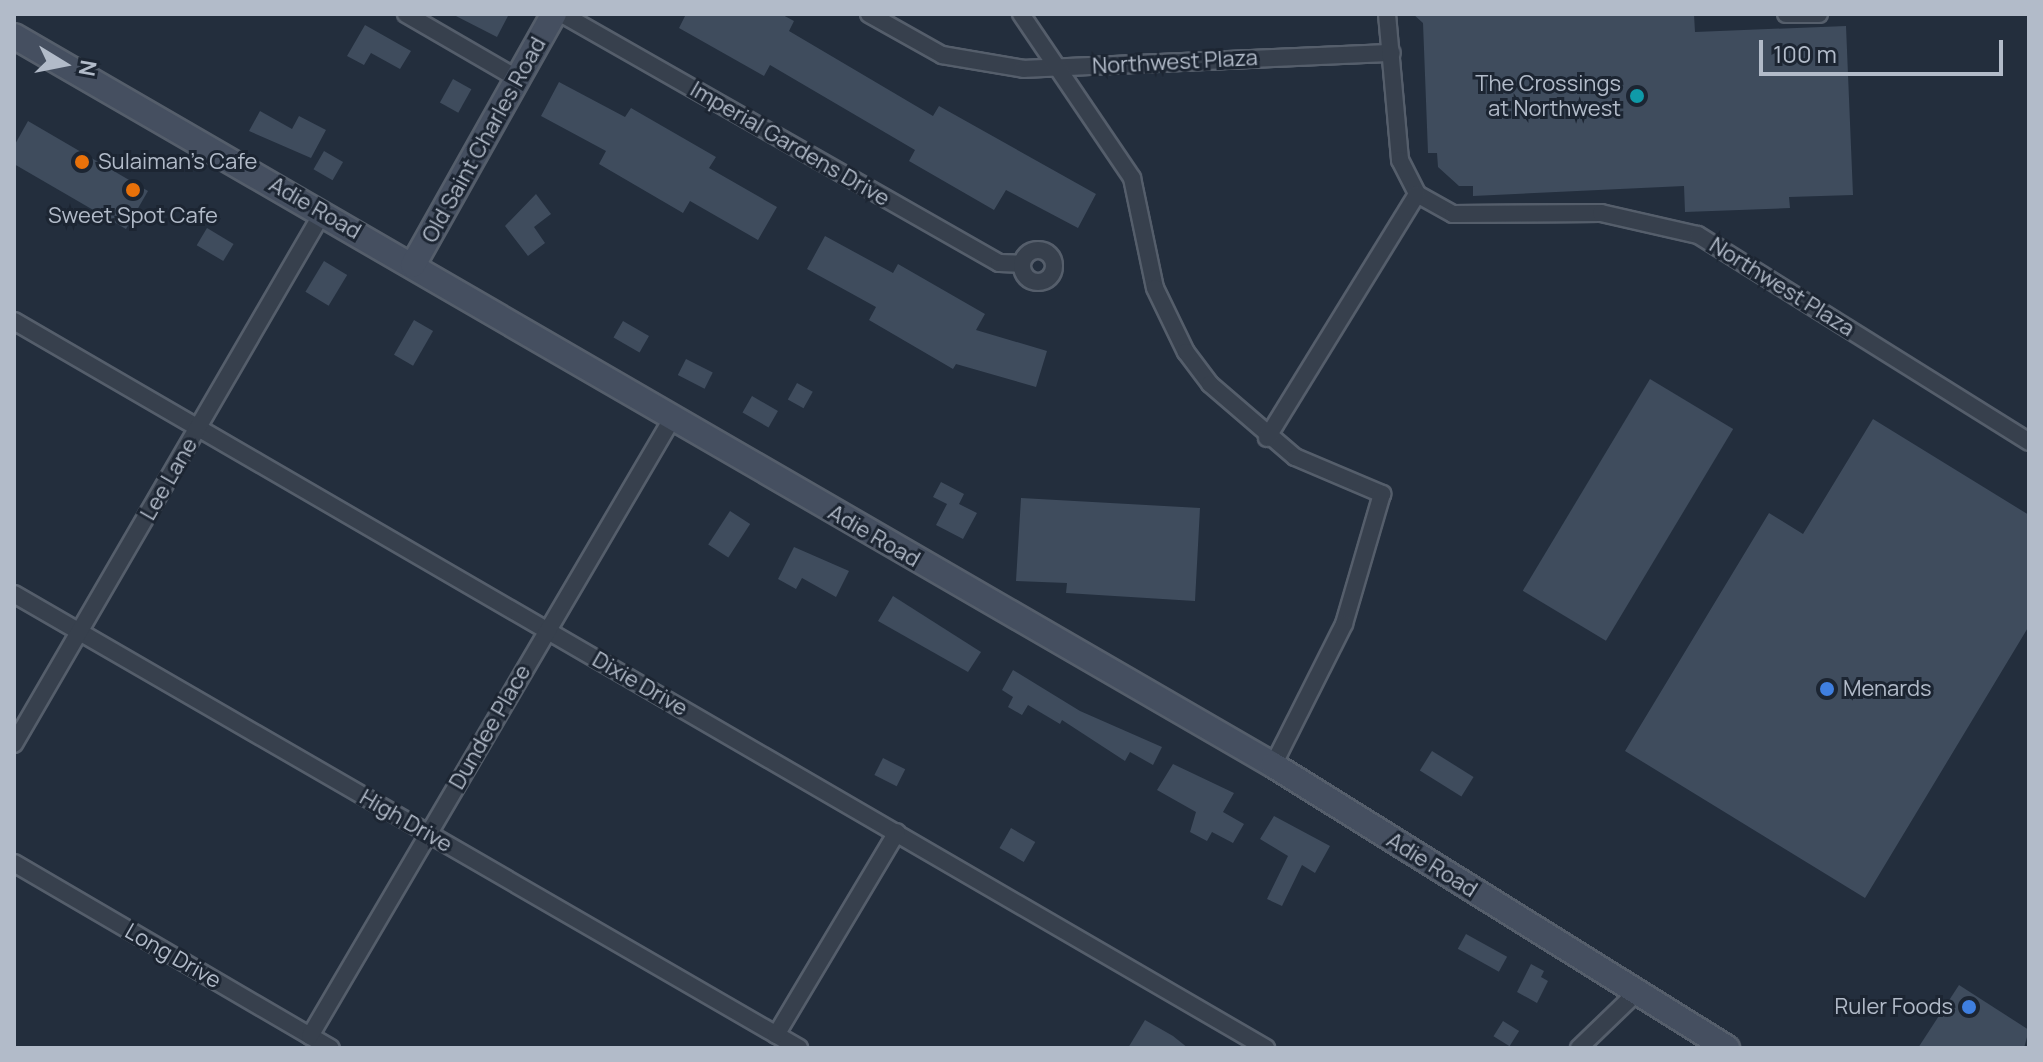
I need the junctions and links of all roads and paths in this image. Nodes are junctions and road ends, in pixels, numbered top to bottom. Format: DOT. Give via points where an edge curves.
graph roads {
  1 [pos="406,14"];
  2 [pos="554,14"];
  3 [pos="562,14"];
  4 [pos="869,14"];
  5 [pos="1021,14"];
  6 [pos="1387,14"];
  7 [pos="1786,14"];
  8 [pos="1819,14"];
  9 [pos="14,36"];
  10 [pos="1392,53"];
  11 [pos="1053,68"];
  12 [pos="518,79"];
  13 [pos="1417,194"];
  14 [pos="323,212"];
  15 [pos="1022,264"];
  16 [pos="413,265"];
  17 [pos="14,321"];
  18 [pos="672,419"];
  19 [pos="199,428"];
  20 [pos="1267,438"];
  21 [pos="2029,442"];
  22 [pos="14,594"];
  23 [pos="547,630"];
  24 [pos="79,632"];
  25 [pos="14,744"];
  26 [pos="1273,765"];
  27 [pos="897,832"];
  28 [pos="428,834"];
  29 [pos="14,863"];
  30 [pos="1637,992"];
  31 [pos="776,1035"];
  32 [pos="310,1036"];
  33 [pos="331,1048"];
  34 [pos="799,1048"];
  35 [pos="1266,1048"];
  36 [pos="1579,1048"];
  37 [pos="1727,1048"];
  1 -- 12 [label="street"];
  2 -- 12 [label="street, Old Saint Charles Road"];
  3 -- 15 [label="street, Imperial Gardens Drive" via="999,263"];
  4 -- 11 [label="street, Northwest Plaza" via="942,55 981,65"];
  5 -- 11 [label="street, Northwest Plaza"];
  6 -- 10 [label="street"];
  7 -- 8 [label="street"];
  9 -- 14 [label="street, Adie Road"];
  10 -- 11 [label="street, Northwest Plaza"];
  10 -- 13 [label="street" via="1400,160"];
  11 -- 20 [label="street, Northwest Plaza" via="1132,178 1155,288 1186,352 1227,403"];
  12 -- 16 [label="street, Old Saint Charles Road"];
  13 -- 20 [label="street"];
  13 -- 21 [label="street, Northwest Plaza" via="1453,214 1601,213 1698,235"];
  14 -- 16 [label="street, Adie Road"];
  14 -- 19 [label="street, Lee Lane"];
  16 -- 18 [label="street, Adie Road"];
  17 -- 19 [label="street, Dixie Drive"];
  18 -- 23 [label="street, Dundee Place"];
  18 -- 26 [label="street, Adie Road"];
  19 -- 23 [label="street, Dixie Drive"];
  19 -- 24 [label="street, Lee Lane"];
  20 -- 26 [label="street, Northwest Plaza" via="1319,471 1382,494 1344,624"];
  22 -- 24 [label="street, High Drive"];
  23 -- 27 [label="street, Dixie Drive"];
  23 -- 28 [label="street, Dundee Place"];
  24 -- 25 [label="street, Lee Lane"];
  24 -- 28 [label="street, High Drive"];
  26 -- 30 [label="street, Adie Road"];
  27 -- 31 [label="street"];
  27 -- 35 [label="street, Dixie Drive"];
  28 -- 31 [label="street, High Drive"];
  28 -- 32 [label="street, Dundee Place"];
  29 -- 32 [label="street, Long Drive"];
  30 -- 36 [label="street"];
  30 -- 37 [label="street, Adie Road"];
  31 -- 34 [label="street, High Drive"];
  32 -- 33 [label="street, Long Drive"];
}
